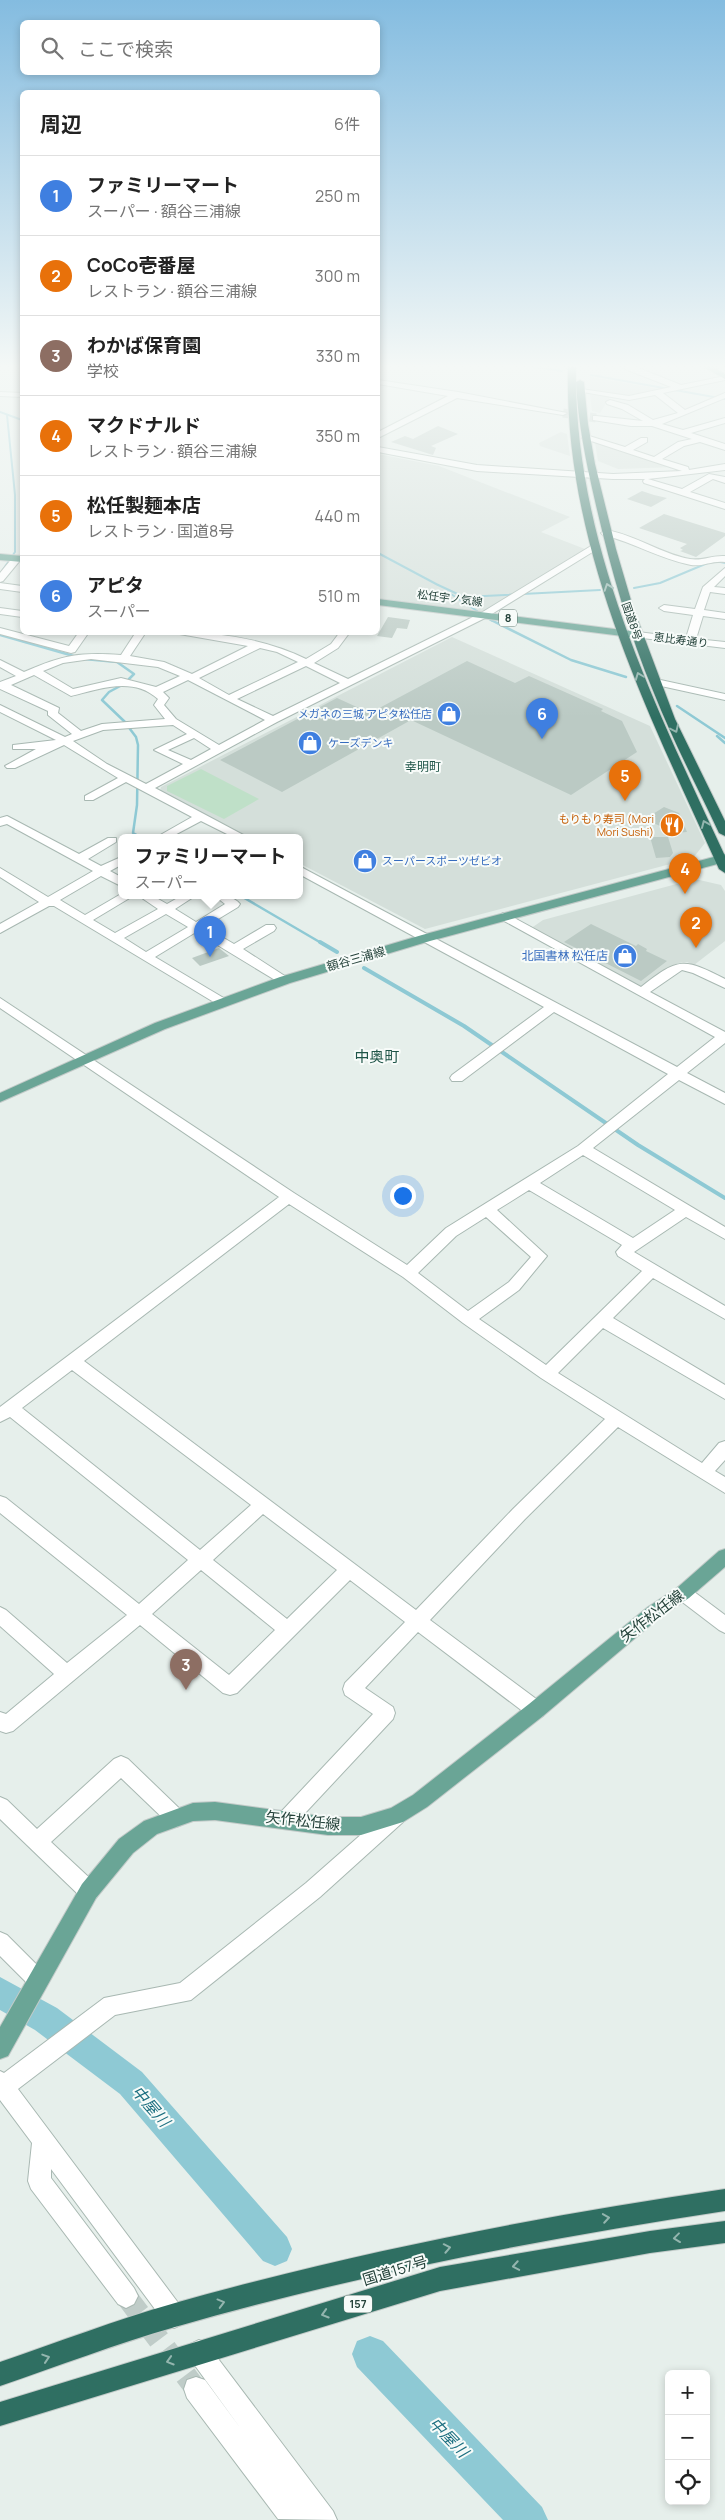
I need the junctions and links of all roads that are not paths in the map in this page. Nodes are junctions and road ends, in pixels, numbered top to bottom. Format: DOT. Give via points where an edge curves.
graph roads {
  1 [pos="581,483"];
  2 [pos="595,483"];
  3 [pos="652,483"];
  4 [pos="697,483"];
  5 [pos="683,492"];
  6 [pos="725,506"];
  7 [pos="606,533"];
  8 [pos="594,548"];
  9 [pos="12,558"];
  10 [pos="725,559"];
  11 [pos="725,571"];
  12 [pos="0,579"];
  13 [pos="0,586"];
  14 [pos="20,588"];
  15 [pos="706,589"];
  16 [pos="725,591"];
  17 [pos="380,602"];
  18 [pos="664,608"];
  19 [pos="0,611"];
  20 [pos="698,613"];
  21 [pos="20,614"];
  22 [pos="484,615"];
  23 [pos="725,616"];
  24 [pos="0,631"];
  25 [pos="623,633"];
  26 [pos="82,635"];
  27 [pos="139,635"];
  28 [pos="195,635"];
  29 [pos="344,635"];
  30 [pos="638,635"];
  31 [pos="690,641"];
  32 [pos="260,644"];
  33 [pos="725,645"];
  34 [pos="124,658"];
  35 [pos="306,662"];
  36 [pos="0,663"];
  37 [pos="35,671"];
  38 [pos="24,676"];
  39 [pos="191,677"];
  40 [pos="656,682"];
  41 [pos="348,683"];
  42 [pos="1,686"];
  43 [pos="156,691"];
  44 [pos="70,692"];
  45 [pos="725,697"];
  46 [pos="229,700"];
  47 [pos="44,705"];
  48 [pos="0,708"];
  49 [pos="273,720"];
  50 [pos="172,722"];
  51 [pos="195,734"];
  52 [pos="80,735"];
  53 [pos="64,740"];
  54 [pos="52,745"];
  55 [pos="17,747"];
  56 [pos="219,749"];
  57 [pos="191,764"];
  58 [pos="11,766"];
  59 [pos="138,784"];
  60 [pos="89,798"];
  61 [pos="202,816"];
  62 [pos="0,823"];
  63 [pos="725,833"];
  64 [pos="168,834"];
  65 [pos="236,834"];
  66 [pos="112,840"];
  67 [pos="78,860"];
  68 [pos="118,862"];
  69 [pos="723,862"];
  70 [pos="303,871"];
  71 [pos="0,872"];
  72 [pos="100,872"];
  73 [pos="118,881"];
  74 [pos="122,899"];
  75 [pos="150,899"];
  76 [pos="184,899"];
  77 [pos="226,899"];
  78 [pos="48,902"];
  79 [pos="167,908"];
  80 [pos="503,917"];
  81 [pos="84,920"];
  82 [pos="197,926"];
  83 [pos="270,928"];
  84 [pos="0,929"];
  85 [pos="426,938"];
  86 [pos="114,939"];
  87 [pos="235,949"];
  88 [pos="146,957"];
  89 [pos="285,980"];
  90 [pos="725,984"];
  91 [pos="642,992"];
  92 [pos="0,1002"];
  93 [pos="222,1003"];
  94 [pos="554,1006"];
  95 [pos="724,1037"];
  96 [pos="83,1059"];
  97 [pos="678,1073"];
  98 [pos="457,1078"];
  99 [pos="0,1098"];
  100 [pos="725,1099"];
  101 [pos="583,1149"];
  102 [pos="529,1183"];
  103 [pos="289,1197"];
  104 [pos="486,1209"];
  105 [pos="686,1210"];
  106 [pos="725,1234"];
  107 [pos="633,1245"];
  108 [pos="652,1270"];
  109 [pos="408,1273"];
  110 [pos="725,1313"];
  111 [pos="468,1319"];
  112 [pos="603,1320"];
  113 [pos="72,1361"];
  114 [pos="547,1374"];
  115 [pos="725,1393"];
  116 [pos="5,1412"];
  117 [pos="617,1417"];
  118 [pos="725,1448"];
  119 [pos="704,1473"];
  120 [pos="725,1486"];
  121 [pos="0,1503"];
  122 [pos="262,1505"];
  123 [pos="725,1556"];
  124 [pos="200,1560"];
  125 [pos="349,1569"];
  126 [pos="683,1593"];
  127 [pos="139,1614"];
  128 [pos="0,1615"];
  129 [pos="417,1621"];
  130 [pos="725,1625"];
  131 [pos="288,1630"];
  132 [pos="66,1674"];
  133 [pos="536,1710"];
  134 [pos="0,1720"];
  135 [pos="0,1806"];
  136 [pos="396,1816"];
  137 [pos="176,1818"];
  138 [pos="286,1820"];
  139 [pos="37,1842"];
  140 [pos="89,1891"];
  141 [pos="0,1942"];
  142 [pos="36,1984"];
  143 [pos="0,2048"];
  144 [pos="2,2086"];
  145 [pos="43,2141"];
  146 [pos="725,2200"];
  147 [pos="725,2232"];
  148 [pos="126,2296"];
  149 [pos="174,2316"];
  150 [pos="199,2352"];
  151 [pos="0,2374"];
  152 [pos="196,2389"];
  153 [pos="0,2414"];
  154 [pos="321,2519"];
  1 -- 8 [label="highway, 国道8号"];
  2 -- 7 [label="highway, 国道8号"];
  3 -- 5 [label="street"];
  4 -- 5 [label="street"];
  5 -- 6 [label="street"];
  7 -- 10 [label="street" via="619,534 692,563 710,558"];
  7 -- 30 [label="highway, 国道8号"];
  8 -- 22 [label="street"];
  25 -- 8 [label="highway, 国道8号, one-way"];
  9 -- 12 [label="street"];
  11 -- 15 [label="street"];
  13 -- 14 [label="street"];
  15 -- 16 [label="street"];
  15 -- 20 [label="street"];
  17 -- 22 [label="main road, 松任宇ノ気線 / 8"];
  18 -- 20 [label="street"];
  19 -- 21 [label="street"];
  20 -- 23 [label="street"];
  20 -- 31 [label="street"];
  22 -- 25 [label="main road, 松任宇ノ気線 / 8"];
  22 -- 41 [label="street"];
  24 -- 26 [label="street" via="71,650"];
  25 -- 30 [label="main road, 松任宇ノ気線 / 8"];
  69 -- 25 [label="highway, 国道8号, one-way" via="658,723"];
  27 -- 34 [label="street"];
  28 -- 32 [label="street"];
  29 -- 35 [label="street" via="332,648"];
  30 -- 31 [label="street, 恵比寿通り"];
  30 -- 40 [label="highway, 国道8号"];
  31 -- 33 [label="street, 恵比寿通り"];
  32 -- 35 [label="street"];
  32 -- 39 [label="street"];
  34 -- 37 [label="street" via="67,659"];
  34 -- 39 [label="street" via="160,664"];
  35 -- 41 [label="street"];
  35 -- 46 [label="street"];
  36 -- 38 [label="street"];
  37 -- 38 [label="street"];
  37 -- 44 [label="street"];
  38 -- 42 [label="street"];
  39 -- 43 [label="street"];
  39 -- 46 [label="street"];
  40 -- 45 [label="street"];
  40 -- 63 [label="highway, 国道8号, one-way"];
  41 -- 49 [label="street"];
  42 -- 47 [label="street"];
  43 -- 44 [label="street" via="121,681"];
  43 -- 50 [label="street" via="164,698 159,706"];
  44 -- 47 [label="street"];
  46 -- 49 [label="street"];
  47 -- 52 [label="street" via="55,710 52,713"];
  48 -- 53 [label="street"];
  49 -- 56 [label="street"];
  50 -- 51 [label="street"];
  50 -- 52 [label="street" via="102,727"];
  51 -- 56 [label="street"];
  51 -- 57 [label="street" via="156,748"];
  52 -- 53 [label="street"];
  53 -- 54 [label="street"];
  53 -- 59 [label="street"];
  54 -- 55 [label="street"];
  54 -- 58 [label="street"];
  56 -- 57 [label="street"];
  57 -- 59 [label="street"];
  59 -- 60 [label="street"];
  59 -- 61 [label="street"];
  61 -- 64 [label="street"];
  61 -- 65 [label="street"];
  62 -- 67 [label="street" via="7,819"];
  66 -- 67 [label="street"];
  67 -- 72 [label="street"];
  68 -- 72 [label="street"];
  69 -- 80 [label="main road, 額谷三浦線"];
  70 -- 85 [label="street"];
  71 -- 78 [label="street"];
  72 -- 73 [label="street"];
  72 -- 78 [label="street"];
  74 -- 81 [label="street"];
  75 -- 79 [label="street"];
  76 -- 79 [label="street"];
  77 -- 82 [label="street" via="234,904"];
  78 -- 81 [label="street" via="56,903"];
  78 -- 84 [label="street"];
  79 -- 82 [label="street"];
  79 -- 86 [label="street"];
  80 -- 85 [label="main road, 額谷三浦線"];
  80 -- 91 [label="street"];
  81 -- 86 [label="street"];
  82 -- 87 [label="street"];
  82 -- 88 [label="street"];
  83 -- 87 [label="street"];
  85 -- 89 [label="main road, 額谷三浦線"];
  85 -- 94 [label="street"];
  86 -- 88 [label="street"];
  87 -- 89 [label="street"];
  88 -- 93 [label="street"];
  89 -- 93 [label="main road, 額谷三浦線"];
  90 -- 91 [label="street" via="688,965 678,965"];
  91 -- 95 [label="street"];
  92 -- 96 [label="street"];
  93 -- 96 [label="main road, 額谷三浦線"];
  94 -- 97 [label="street"];
  94 -- 98 [label="street"];
  95 -- 97 [label="street"];
  96 -- 99 [label="main road, 額谷三浦線"];
  96 -- 103 [label="street"];
  97 -- 100 [label="street"];
  97 -- 101 [label="street"];
  101 -- 102 [label="street"];
  101 -- 105 [label="street"];
  102 -- 104 [label="street"];
  102 -- 107 [label="street"];
  103 -- 109 [label="street"];
  103 -- 113 [label="street"];
  104 -- 109 [label="street" via="451,1232"];
  104 -- 111 [label="street" via="540,1256 514,1286"];
  105 -- 106 [label="street"];
  105 -- 107 [label="street"];
  107 -- 108 [label="street" via="623,1252"];
  108 -- 110 [label="street"];
  108 -- 112 [label="street"];
  109 -- 111 [label="street"];
  111 -- 114 [label="street"];
  112 -- 114 [label="street"];
  112 -- 115 [label="street"];
  113 -- 116 [label="street"];
  113 -- 122 [label="street"];
  114 -- 117 [label="street"];
  116 -- 124 [label="street"];
  117 -- 119 [label="street"];
  117 -- 129 [label="street"];
  118 -- 119 [label="street"];
  119 -- 120 [label="street"];
  121 -- 127 [label="street"];
  122 -- 124 [label="street"];
  122 -- 125 [label="street"];
  123 -- 126 [label="main road, 矢作松任線"];
  124 -- 127 [label="street"];
  124 -- 131 [label="street"];
  125 -- 129 [label="street"];
  125 -- 131 [label="street"];
  126 -- 130 [label="street"];
  126 -- 133 [label="main road, 矢作松任線" via="654,1612"];
  127 -- 131 [label="street" via="230,1687"];
  127 -- 132 [label="street"];
  128 -- 132 [label="street"];
  129 -- 133 [label="street"];
  129 -- 138 [label="street" via="352,1689 386,1712"];
  132 -- 134 [label="street" via="6,1725"];
  133 -- 136 [label="main road, 矢作松任線" via="420,1801"];
  135 -- 139 [label="street"];
  136 -- 138 [label="main road, 矢作松任線" via="361,1826 328,1826"];
  136 -- 144 [label="street" via="312,1890 184,1993 111,2005"];
  137 -- 138 [label="main road, 矢作松任線" via="193,1812 215,1811"];
  137 -- 139 [label="street" via="121,1765"];
  137 -- 140 [label="main road, 矢作松任線" via="151,1827 126,1846"];
  139 -- 140 [label="street"];
  140 -- 142 [label="main road, 矢作松任線"];
  141 -- 142 [label="street"];
  142 -- 143 [label="main road, 矢作松任線"];
  144 -- 145 [label="street"];
  145 -- 148 [label="street" via="39,2181"];
  145 -- 149 [label="street"];
  149 -- 146 [label="highway, 国道157号, one-way" via="406,2256 554,2226"];
  147 -- 150 [label="highway, 国道157号 / 157, one-way" via="650,2242 440,2280"];
  151 -- 149 [label="highway, 国道157号, one-way"];
  150 -- 153 [label="highway, 国道157号 / 157, one-way"];
  150 -- 154 [label="street"];
  152 -- 154 [label="street" via="287,2510"];
}
